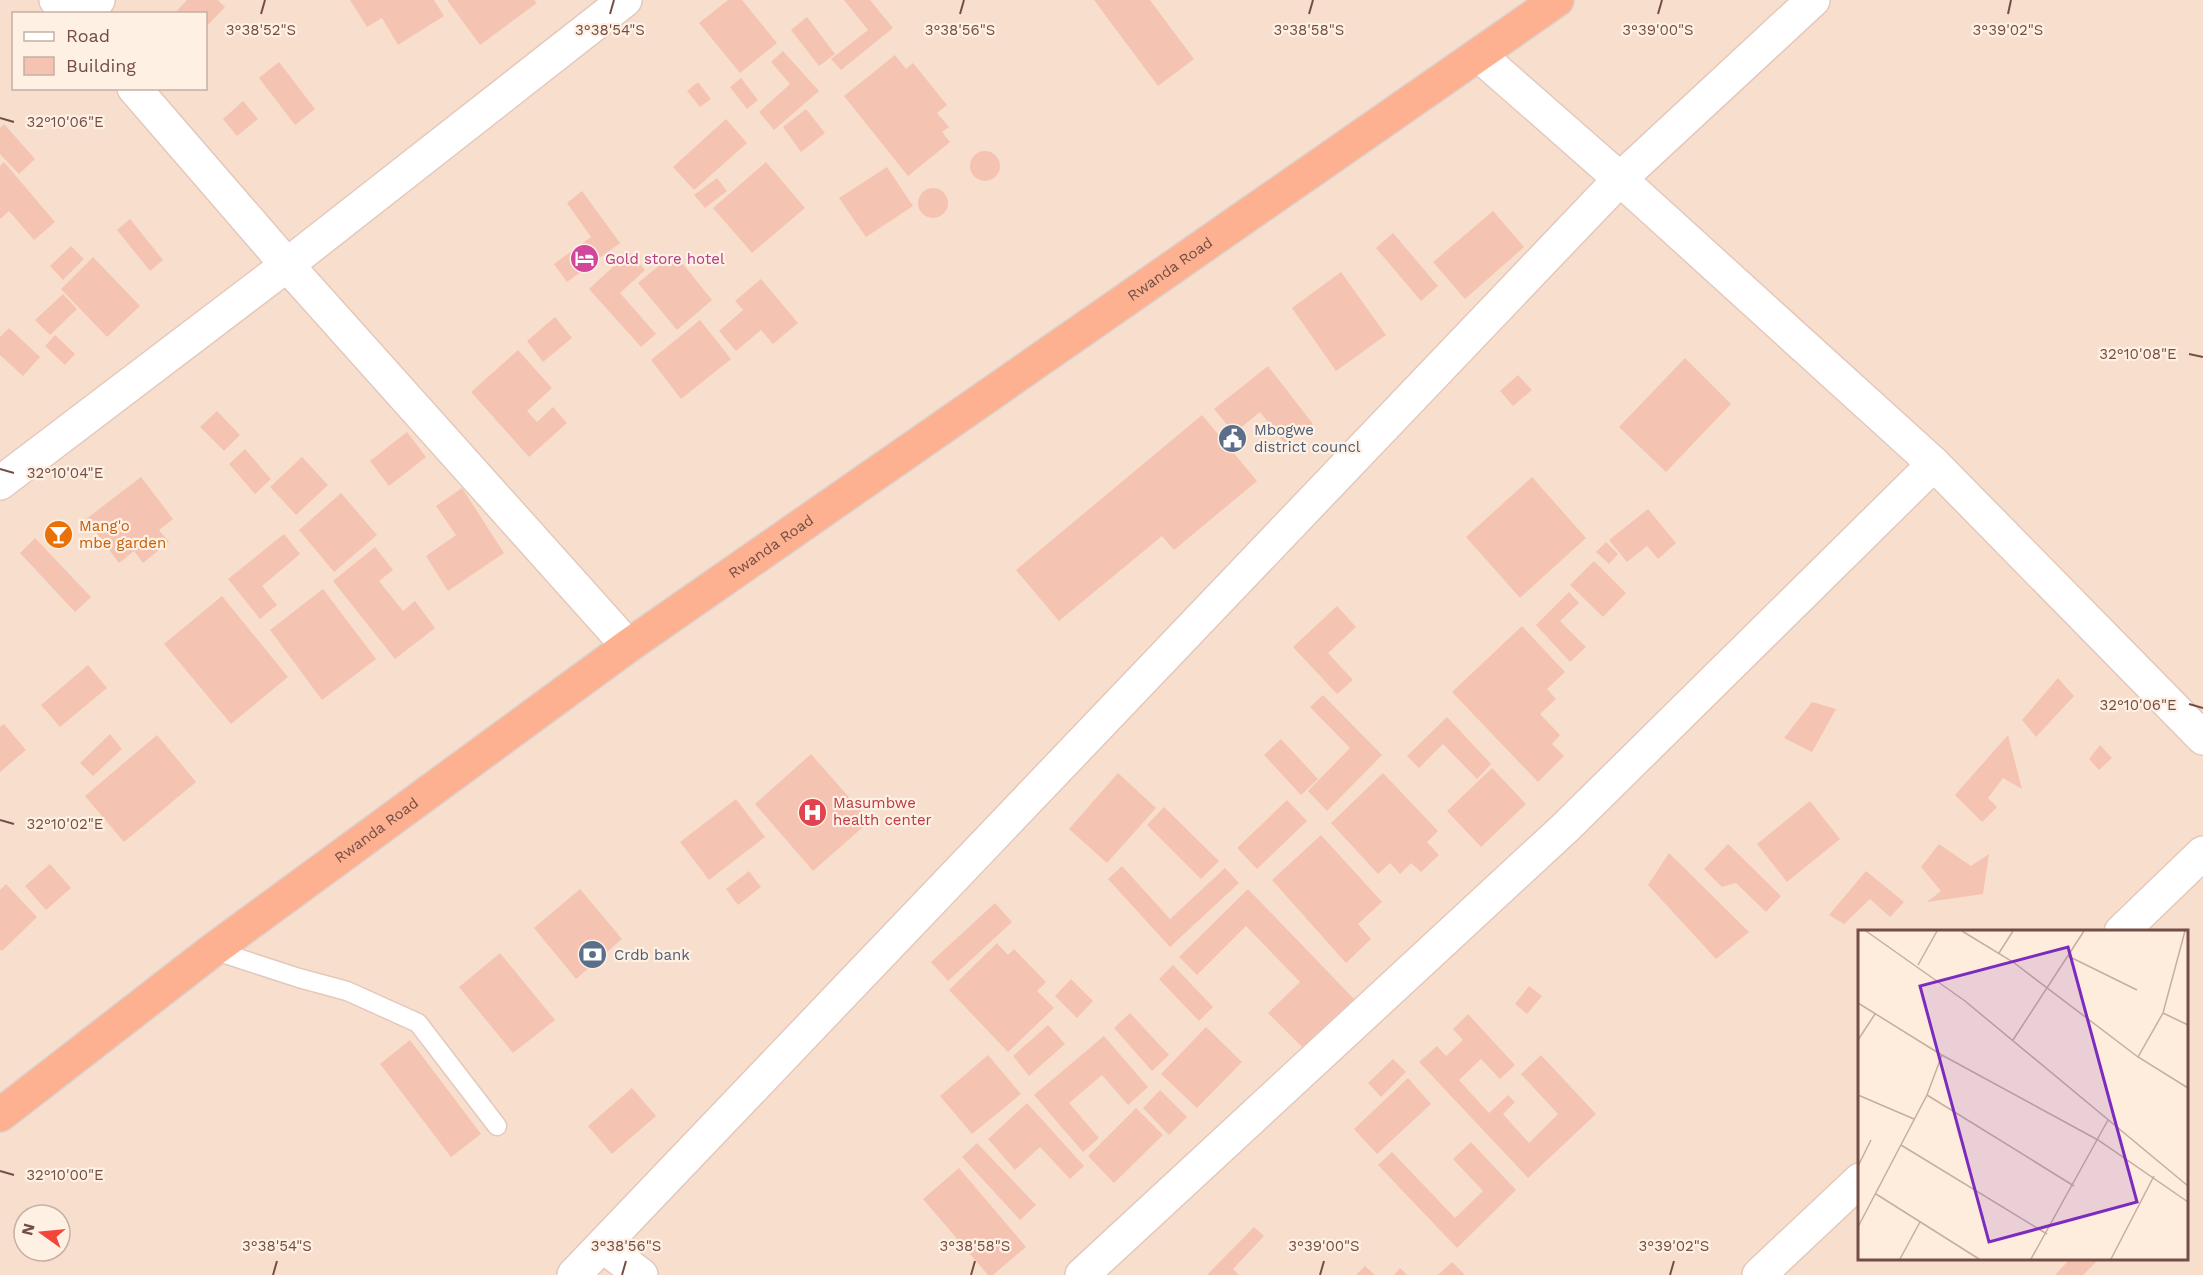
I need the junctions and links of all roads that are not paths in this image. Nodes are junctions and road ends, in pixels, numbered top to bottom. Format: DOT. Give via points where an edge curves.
graph roads {
  1 [pos="56,0"];
  2 [pos="98,0"];
  3 [pos="625,0"];
  4 [pos="1557,0"];
  5 [pos="1813,0"];
  6 [pos="66,12"];
  7 [pos="88,12"];
  8 [pos="1480,56"];
  9 [pos="136,90"];
  10 [pos="1620,179"];
  11 [pos="287,265"];
  12 [pos="1934,464"];
  13 [pos="0,483"];
  14 [pos="628,646"];
  15 [pos="2203,738"];
  16 [pos="2203,853"];
  17 [pos="2123,930"];
  18 [pos="213,950"];
  19 [pos="0,1115"];
  20 [pos="496,1126"];
  21 [pos="1858,1182"];
  22 [pos="603,1246"];
  23 [pos="574,1275"];
  24 [pos="641,1275"];
  25 [pos="1082,1275"];
  26 [pos="1759,1275"];
  1 -- 6 [label="street"];
  2 -- 7 [label="street"];
  3 -- 11 [label="street"];
  4 -- 8 [label="highway, Rwanda Road"];
  5 -- 10 [label="street"];
  8 -- 10 [label="street"];
  8 -- 14 [label="highway, Rwanda Road"];
  9 -- 11 [label="street"];
  10 -- 12 [label="street"];
  10 -- 22 [label="street"];
  11 -- 13 [label="street"];
  11 -- 14 [label="street"];
  12 -- 15 [label="street"];
  12 -- 25 [label="street" via="1566,828"];
  14 -- 18 [label="highway, Rwanda Road"];
  16 -- 17 [label="street"];
  18 -- 19 [label="highway, Rwanda Road"];
  18 -- 20 [label="lane" via="347,991 418,1023"];
  21 -- 26 [label="street"];
  22 -- 23 [label="street"];
  22 -- 24 [label="street"];
}
